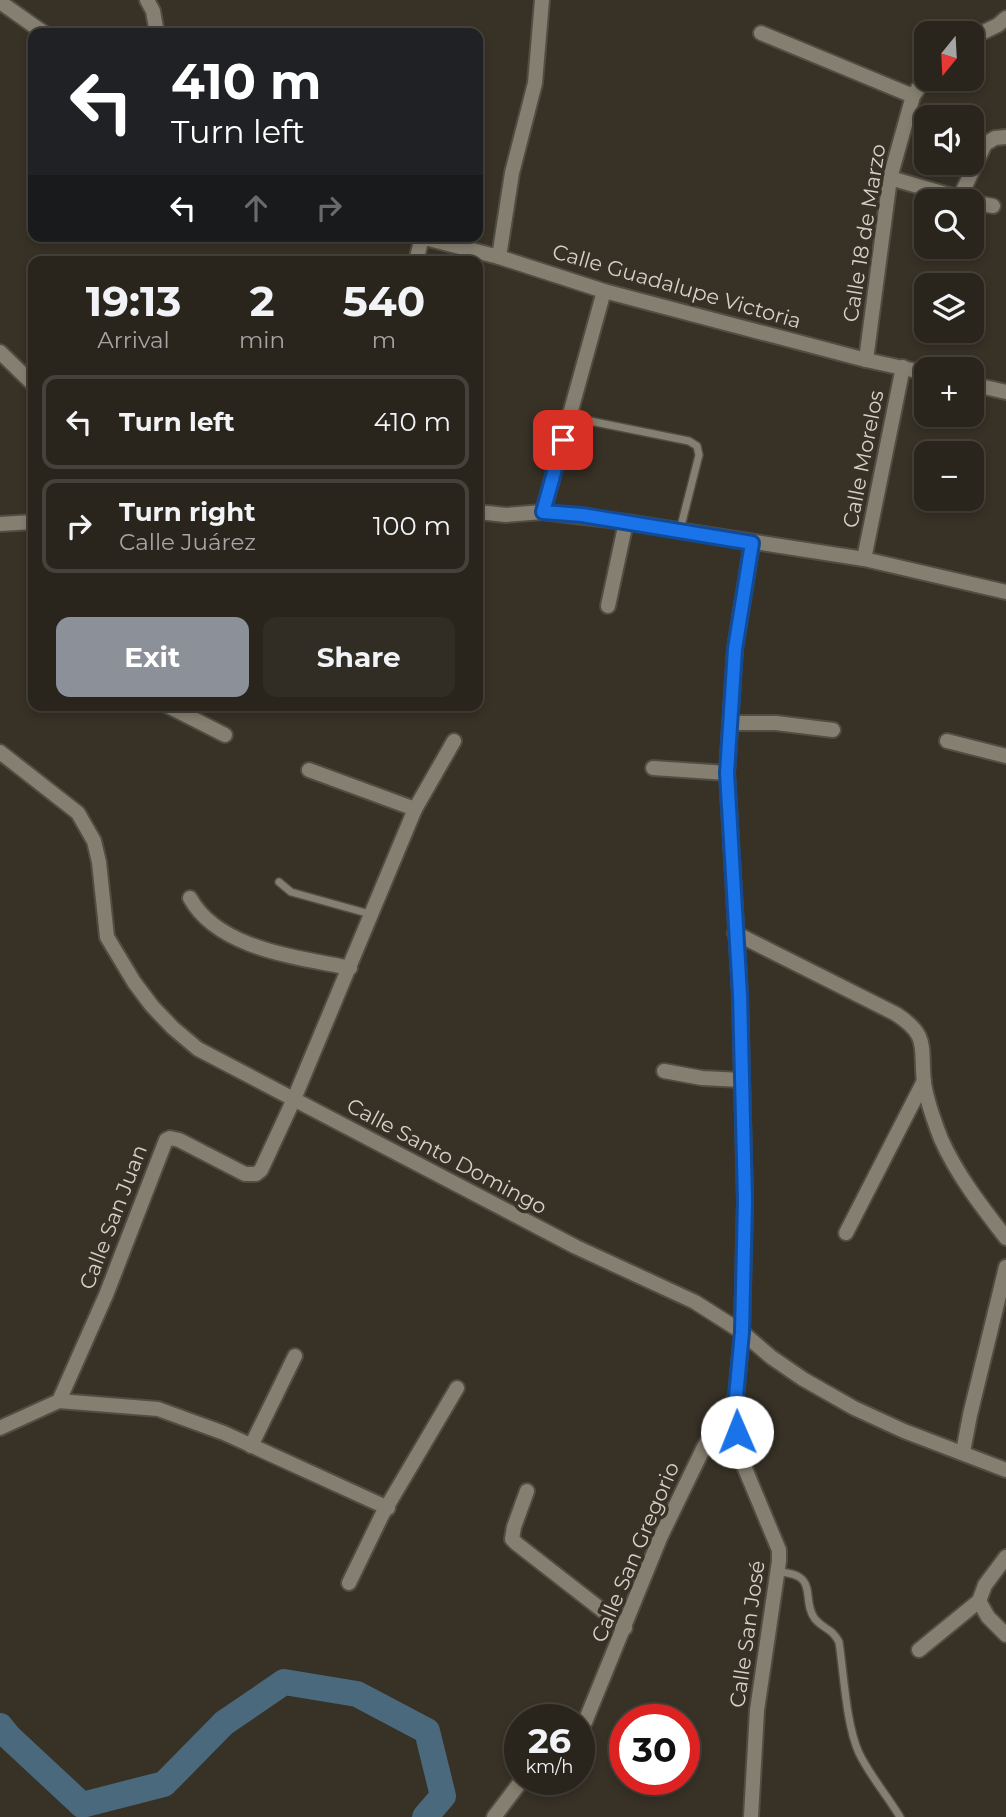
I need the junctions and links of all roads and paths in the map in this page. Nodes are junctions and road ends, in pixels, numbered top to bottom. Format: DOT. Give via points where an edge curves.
graph roads {
  1 [pos="147,0"];
  2 [pos="542,0"];
  3 [pos="0,2"];
  4 [pos="1006,18"];
  5 [pos="37,28"];
  6 [pos="156,28"];
  7 [pos="984,31"];
  8 [pos="761,33"];
  9 [pos="916,91"];
  10 [pos="913,96"];
  11 [pos="1006,136"];
  12 [pos="890,178"];
  13 [pos="927,189"];
  14 [pos="971,189"];
  15 [pos="984,204"];
  16 [pos="993,206"];
  17 [pos="440,242"];
  18 [pos="499,257"];
  19 [pos="604,291"];
  20 [pos="0,352"];
  21 [pos="866,360"];
  22 [pos="903,368"];
  23 [pos="914,370"];
  24 [pos="28,379"];
  25 [pos="984,387"];
  26 [pos="1006,392"];
  27 [pos="569,416"];
  28 [pos="543,512"];
  29 [pos="483,513"];
  30 [pos="28,522"];
  31 [pos="626,522"];
  32 [pos="0,524"];
  33 [pos="680,530"];
  34 [pos="752,543"];
  35 [pos="864,559"];
  36 [pos="1006,592"];
  37 [pos="608,606"];
  38 [pos="178,711"];
  39 [pos="730,723"];
  40 [pos="833,730"];
  41 [pos="225,735"];
  42 [pos="454,741"];
  43 [pos="947,741"];
  44 [pos="0,752"];
  45 [pos="1006,756"];
  46 [pos="653,768"];
  47 [pos="309,771"];
  48 [pos="727,773"];
  49 [pos="415,809"];
  50 [pos="279,882"];
  51 [pos="190,898"];
  52 [pos="370,914"];
  53 [pos="735,933"];
  54 [pos="350,968"];
  55 [pos="664,1071"];
  56 [pos="742,1080"];
  57 [pos="924,1081"];
  58 [pos="294,1099"];
  59 [pos="846,1233"];
  60 [pos="1006,1238"];
  61 [pos="1006,1267"];
  62 [pos="742,1332"];
  63 [pos="295,1356"];
  64 [pos="457,1388"];
  65 [pos="736,1397"];
  66 [pos="59,1401"];
  67 [pos="0,1428"];
  68 [pos="251,1446"];
  69 [pos="963,1452"];
  70 [pos="1006,1469"];
  71 [pos="527,1491"];
  72 [pos="388,1508"];
  73 [pos="1006,1557"];
  74 [pos="778,1572"];
  75 [pos="349,1583"];
  76 [pos="979,1601"];
  77 [pos="625,1628"];
  78 [pos="1006,1635"];
  79 [pos="919,1650"];
  80 [pos="593,1704"];
  81 [pos="511,1795"];
  82 [pos="494,1817"];
  83 [pos="751,1817"];
  84 [pos="900,1817"];
  1 -- 6 [label="street"];
  2 -- 18 [label="street" via="535,83 512,173"];
  3 -- 5 [label="street"];
  4 -- 7 [label="street"];
  8 -- 10 [label="street"];
  9 -- 10 [label="street, Calle 18 de Marzo"];
  10 -- 12 [label="street, Calle 18 de Marzo"];
  11 -- 14 [label="street" via="985,144"];
  12 -- 13 [label="street"];
  12 -- 21 [label="street, Calle 18 de Marzo"];
  15 -- 16 [label="street"];
  17 -- 18 [label="street, Calle Guadalupe Victoria"];
  18 -- 19 [label="street, Calle Guadalupe Victoria"];
  19 -- 21 [label="street, Calle Guadalupe Victoria"];
  19 -- 27 [label="street"];
  20 -- 24 [label="street"];
  21 -- 22 [label="street, Calle Guadalupe Victoria"];
  22 -- 23 [label="street, Calle Guadalupe Victoria"];
  22 -- 35 [label="street, Calle Morelos"];
  25 -- 26 [label="street"];
  27 -- 28 [label="street"];
  27 -- 33 [label="lane" via="689,440 697,446 699,455"];
  28 -- 29 [label="street"];
  28 -- 31 [label="street"];
  30 -- 32 [label="street"];
  31 -- 33 [label="street"];
  31 -- 37 [label="street"];
  33 -- 34 [label="street"];
  34 -- 35 [label="street"];
  34 -- 39 [label="street, Calle San José" via="735,649"];
  35 -- 36 [label="street"];
  38 -- 41 [label="street"];
  39 -- 40 [label="street"];
  39 -- 48 [label="street, Calle San José"];
  42 -- 49 [label="street, Calle San Juan"];
  43 -- 45 [label="street"];
  44 -- 58 [label="street, Calle Santo Domingo" via="78,813 94,841 99,862 107,937 152,1006 198,1049"];
  46 -- 48 [label="street"];
  47 -- 49 [label="street"];
  48 -- 53 [label="street, Calle San José"];
  49 -- 52 [label="street, Calle San Juan"];
  50 -- 52 [label="lane" via="291,892"];
  51 -- 54 [label="street" via="197,911 222,932 265,949"];
  52 -- 54 [label="street, Calle San Juan"];
  53 -- 56 [label="street, Calle San José"];
  53 -- 57 [label="street" via="909,1023 921,1037"];
  54 -- 58 [label="street, Calle San Juan"];
  55 -- 56 [label="street"];
  56 -- 62 [label="street, Calle San José"];
  57 -- 59 [label="street"];
  57 -- 60 [label="street" via="937,1129 957,1169"];
  58 -- 62 [label="street, Calle Santo Domingo" via="576,1247 695,1302"];
  58 -- 66 [label="street, Calle San Juan" via="256,1174 240,1172 174,1138 166,1140"];
  61 -- 69 [label="street"];
  62 -- 65 [label="street, Calle San José"];
  62 -- 69 [label="street, Calle Santo Domingo" via="771,1357 853,1408"];
  63 -- 68 [label="street"];
  64 -- 72 [label="street"];
  65 -- 74 [label="street, Calle San José" via="739,1449 779,1550"];
  65 -- 77 [label="street, Calle San Gregorio" via="699,1458 660,1538"];
  66 -- 67 [label="street"];
  66 -- 68 [label="street" via="158,1409"];
  68 -- 72 [label="street"];
  69 -- 70 [label="street, Calle Santo Domingo"];
  71 -- 77 [label="street" via="512,1539"];
  72 -- 75 [label="street"];
  73 -- 76 [label="street"];
  74 -- 83 [label="street, Calle San José" via="757,1710"];
  74 -- 84 [label="lane" via="804,1580 813,1617 833,1631 839,1642 858,1751"];
  76 -- 78 [label="street"];
  76 -- 79 [label="street"];
  77 -- 80 [label="street, Calle San Gregorio"];
  81 -- 82 [label="street"];
}
